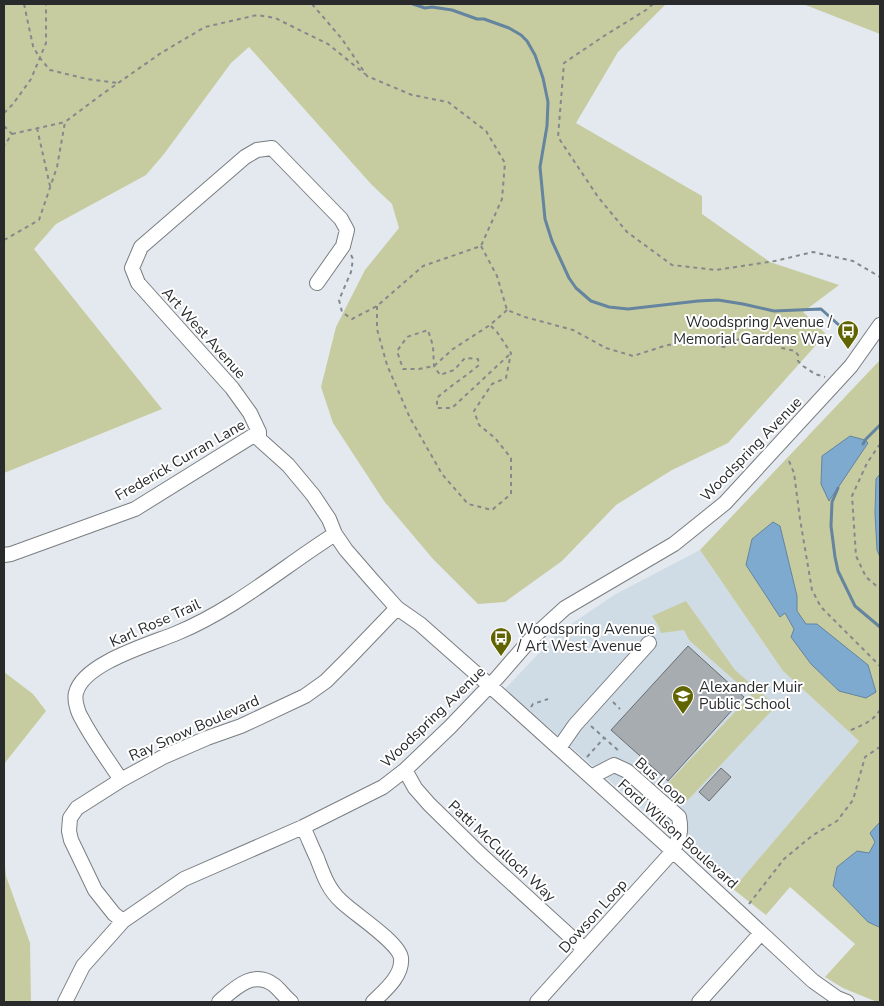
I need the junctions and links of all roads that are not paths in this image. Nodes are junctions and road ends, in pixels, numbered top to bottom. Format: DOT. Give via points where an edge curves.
graph roads {
  1 [pos="318,283"];
  2 [pos="880,325"];
  3 [pos="260,432"];
  4 [pos="335,534"];
  5 [pos="4,555"];
  6 [pos="397,608"];
  7 [pos="649,643"];
  8 [pos="489,686"];
  9 [pos="559,748"];
  10 [pos="405,770"];
  11 [pos="591,777"];
  12 [pos="121,780"];
  13 [pos="303,827"];
  14 [pos="673,851"];
  15 [pos="123,922"];
  16 [pos="761,933"];
  17 [pos="584,948"];
  18 [pos="65,1002"];
  19 [pos="219,1002"];
  20 [pos="291,1002"];
  21 [pos="373,1002"];
  22 [pos="537,1002"];
  23 [pos="699,1002"];
  24 [pos="847,1002"];
  1 -- 3 [label="street, Art West Avenue" via="343,246 347,230 341,219 272,148 257,150 245,158 141,247 132,268 138,283 232,388"];
  2 -- 8 [label="street, Woodspring Avenue" via="851,366 725,503 674,544 565,608 530,640"];
  3 -- 4 [label="street, Art West Avenue" via="259,439 313,495 330,519"];
  3 -- 5 [label="street, Frederick Curran Lane" via="136,509"];
  4 -- 6 [label="street, Art West Avenue"];
  4 -- 12 [label="street, Karl Rose Trail" via="211,617 101,664 86,676 76,694 81,717"];
  6 -- 8 [label="street, Art West Avenue" via="420,624"];
  6 -- 12 [label="street, Ray Snow Boulevard" via="326,681 304,696 241,726 162,757"];
  7 -- 9 [label="street"];
  8 -- 9 [label="street, Ford Wilson Boulevard"];
  8 -- 10 [label="street, Woodspring Avenue"];
  9 -- 11 [label="street, Ford Wilson Boulevard"];
  10 -- 13 [label="street, Woodspring Avenue" via="383,787"];
  10 -- 17 [label="street, Patti McCulloch Way" via="429,804"];
  11 -- 14 [label="street, Ford Wilson Boulevard"];
  11 -- 14 [label="street, Bus Loop" via="614,765 627,771 678,817 681,828"];
  12 -- 15 [label="street, Ray Snow Boulevard" via="77,808 70,818 69,831 94,890"];
  13 -- 15 [label="street, Woodspring Avenue" via="184,879"];
  13 -- 21 [label="street" via="329,887 401,957 401,967 394,980"];
  14 -- 16 [label="street, Ford Wilson Boulevard"];
  14 -- 17 [label="street, Dowson Loop"];
  15 -- 18 [label="street, Woodspring Avenue" via="82,966"];
  16 -- 23 [label="street"];
  16 -- 24 [label="street, Ford Wilson Boulevard" via="813,980"];
  17 -- 22 [label="street, Dowson Loop"];
  19 -- 20 [label="street" via="240,984 262,979 273,984"];
}
